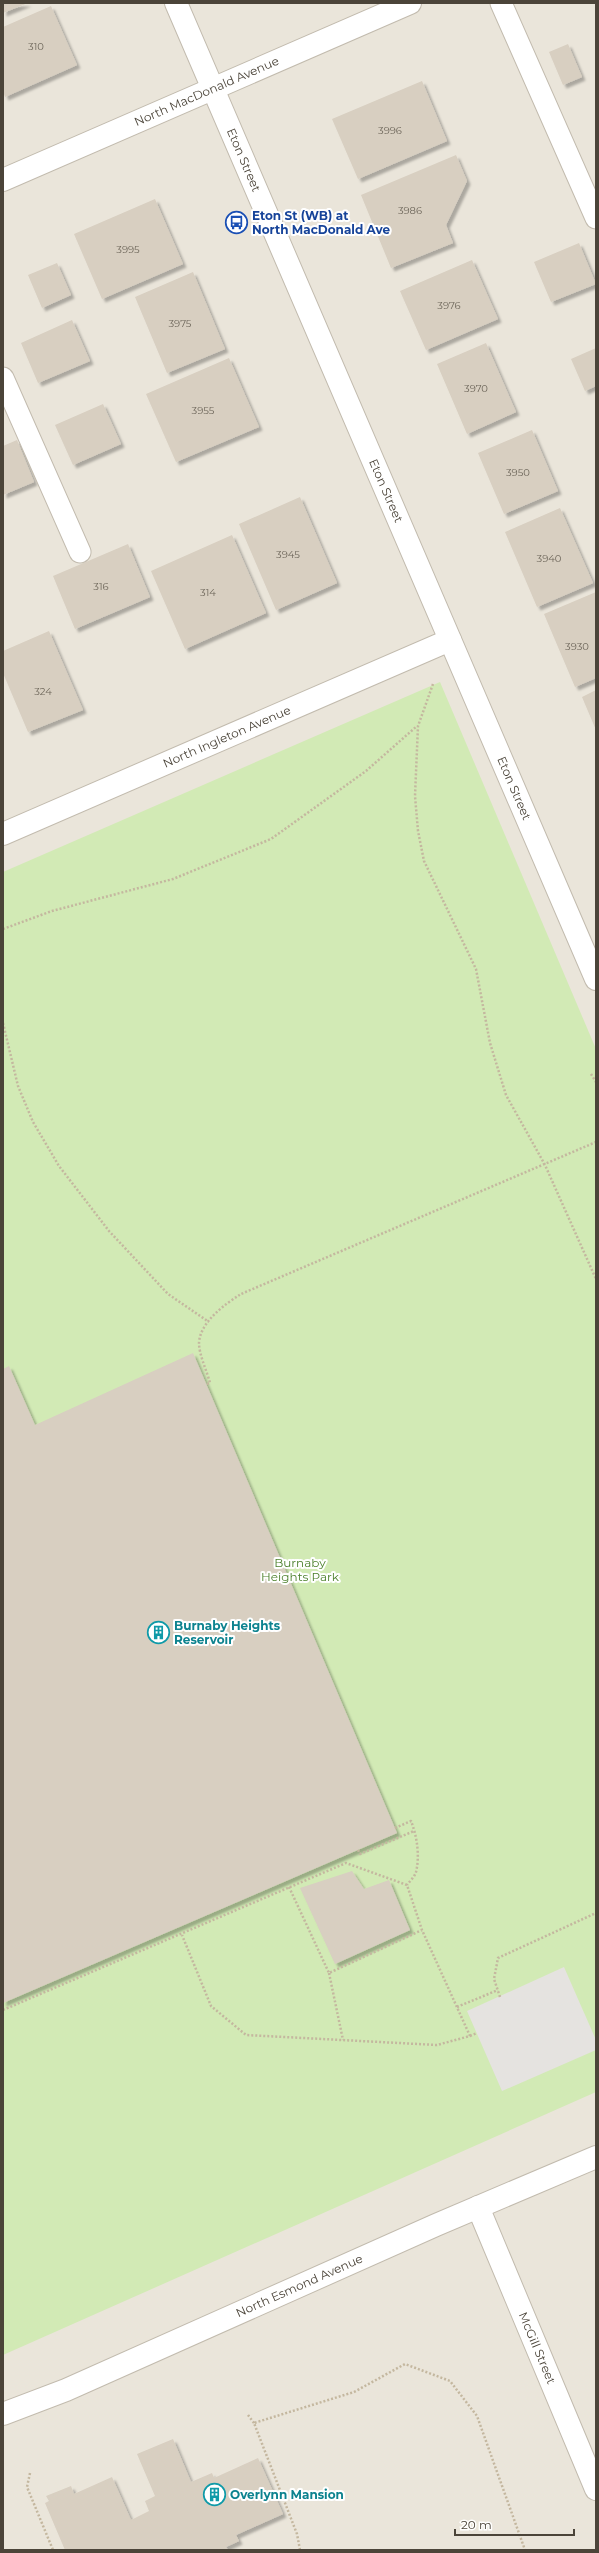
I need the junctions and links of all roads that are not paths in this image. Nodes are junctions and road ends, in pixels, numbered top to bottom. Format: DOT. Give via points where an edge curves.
graph roads {
  1 [pos="176,3"];
  2 [pos="410,3"];
  3 [pos="502,3"];
  4 [pos="214,90"];
  5 [pos="3,180"];
  6 [pos="596,218"];
  7 [pos="3,378"];
  8 [pos="80,552"];
  9 [pos="453,646"];
  10 [pos="3,834"];
  11 [pos="596,979"];
  12 [pos="596,2157"];
  13 [pos="478,2207"];
  14 [pos="3,2414"];
  15 [pos="596,2489"];
  1 -- 4 [label="street, Eton Street"];
  2 -- 4 [label="street, North MacDonald Avenue"];
  3 -- 6 [label="lane"];
  4 -- 5 [label="street, North MacDonald Avenue"];
  4 -- 9 [label="street, Eton Street"];
  7 -- 8 [label="lane"];
  9 -- 10 [label="street, North Ingleton Avenue"];
  9 -- 11 [label="street, Eton Street"];
  12 -- 13 [label="street, North Esmond Avenue"];
  13 -- 14 [label="street, North Esmond Avenue" via="66,2390"];
  13 -- 15 [label="street, McGill Street"];
}
